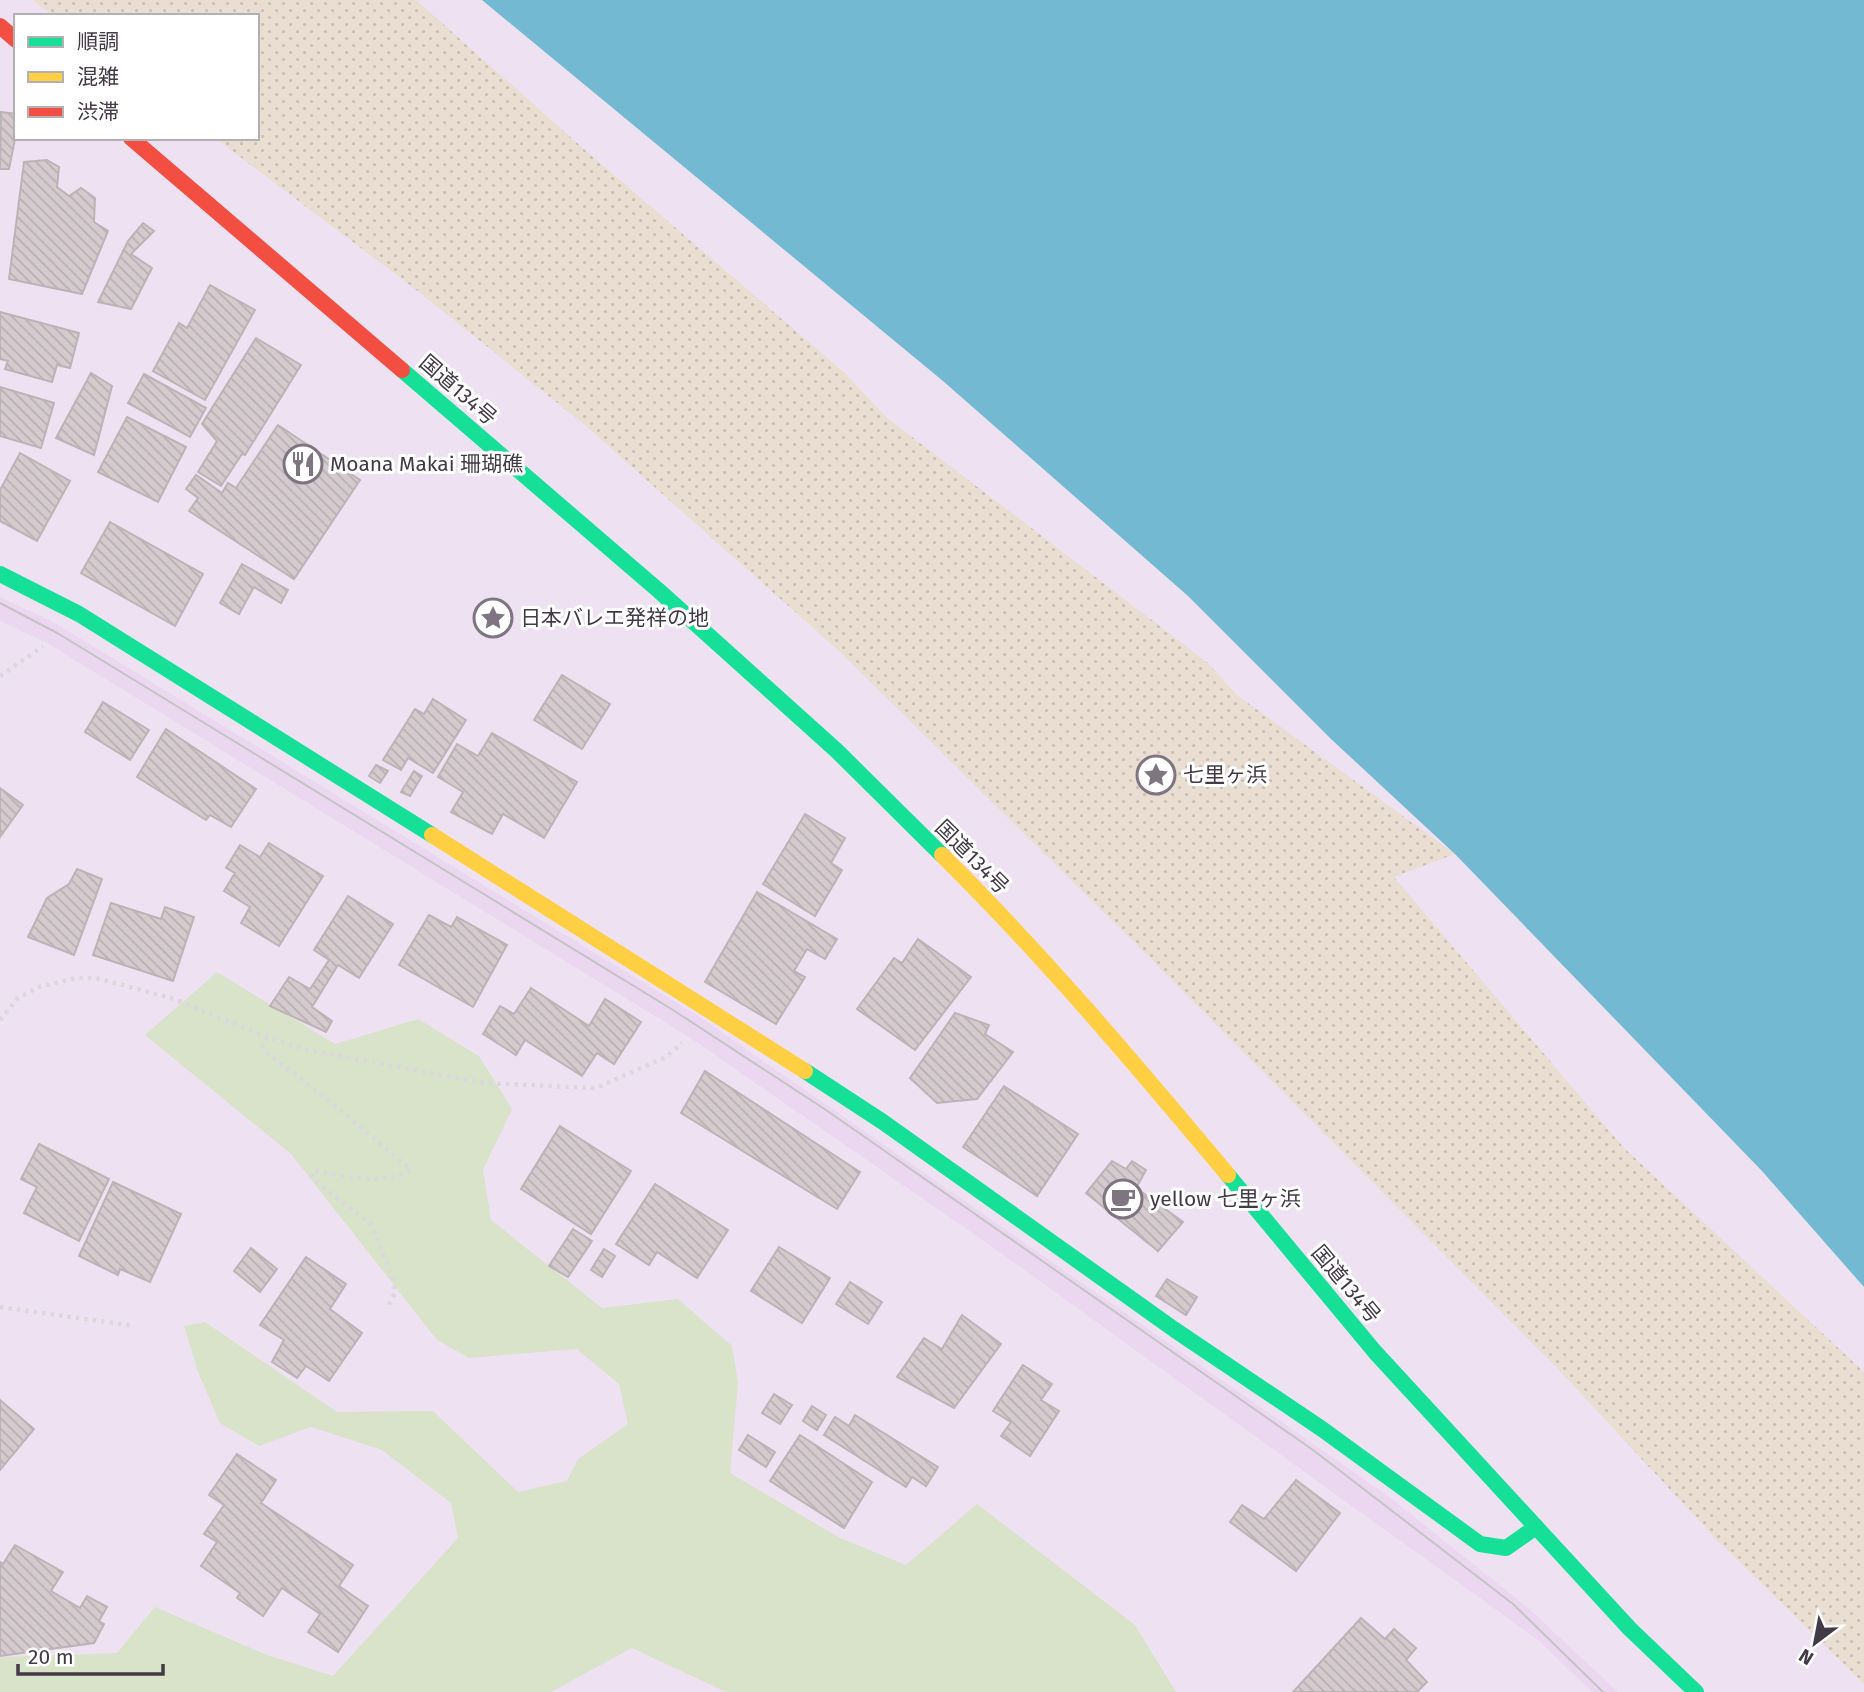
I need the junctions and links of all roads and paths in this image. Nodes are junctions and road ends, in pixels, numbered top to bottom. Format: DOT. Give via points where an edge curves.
graph roads {
  1 [pos="0,26"];
  2 [pos="14,38"];
  3 [pos="133,140"];
  4 [pos="0,573"];
  5 [pos="715,1012"];
  6 [pos="0,1020"];
  7 [pos="267,1037"];
  8 [pos="0,1307"];
  9 [pos="387,1308"];
  10 [pos="135,1326"];
  11 [pos="1536,1527"];
  12 [pos="1696,1692"];
  1 -- 2 [label="main road"];
  3 -- 11 [label="main road, 国道134号" via="658,590 837,751 977,890 1113,1038 1376,1352"];
  4 -- 5 [label="main road" via="79,614"];
  5 -- 7 [label="path" via="666,1057 596,1088 484,1083 303,1049"];
  5 -- 11 [label="main road" via="883,1122 1480,1544 1506,1548"];
  6 -- 7 [label="path" via="18,998 39,987 96,978 170,998"];
  7 -- 9 [label="path" via="263,1046 268,1054 411,1170 401,1176 375,1178 314,1170 320,1185 370,1224 394,1280 395,1293"];
  8 -- 10 [label="path"];
  11 -- 12 [label="main road, 国道134号" via="1630,1629"];
}
